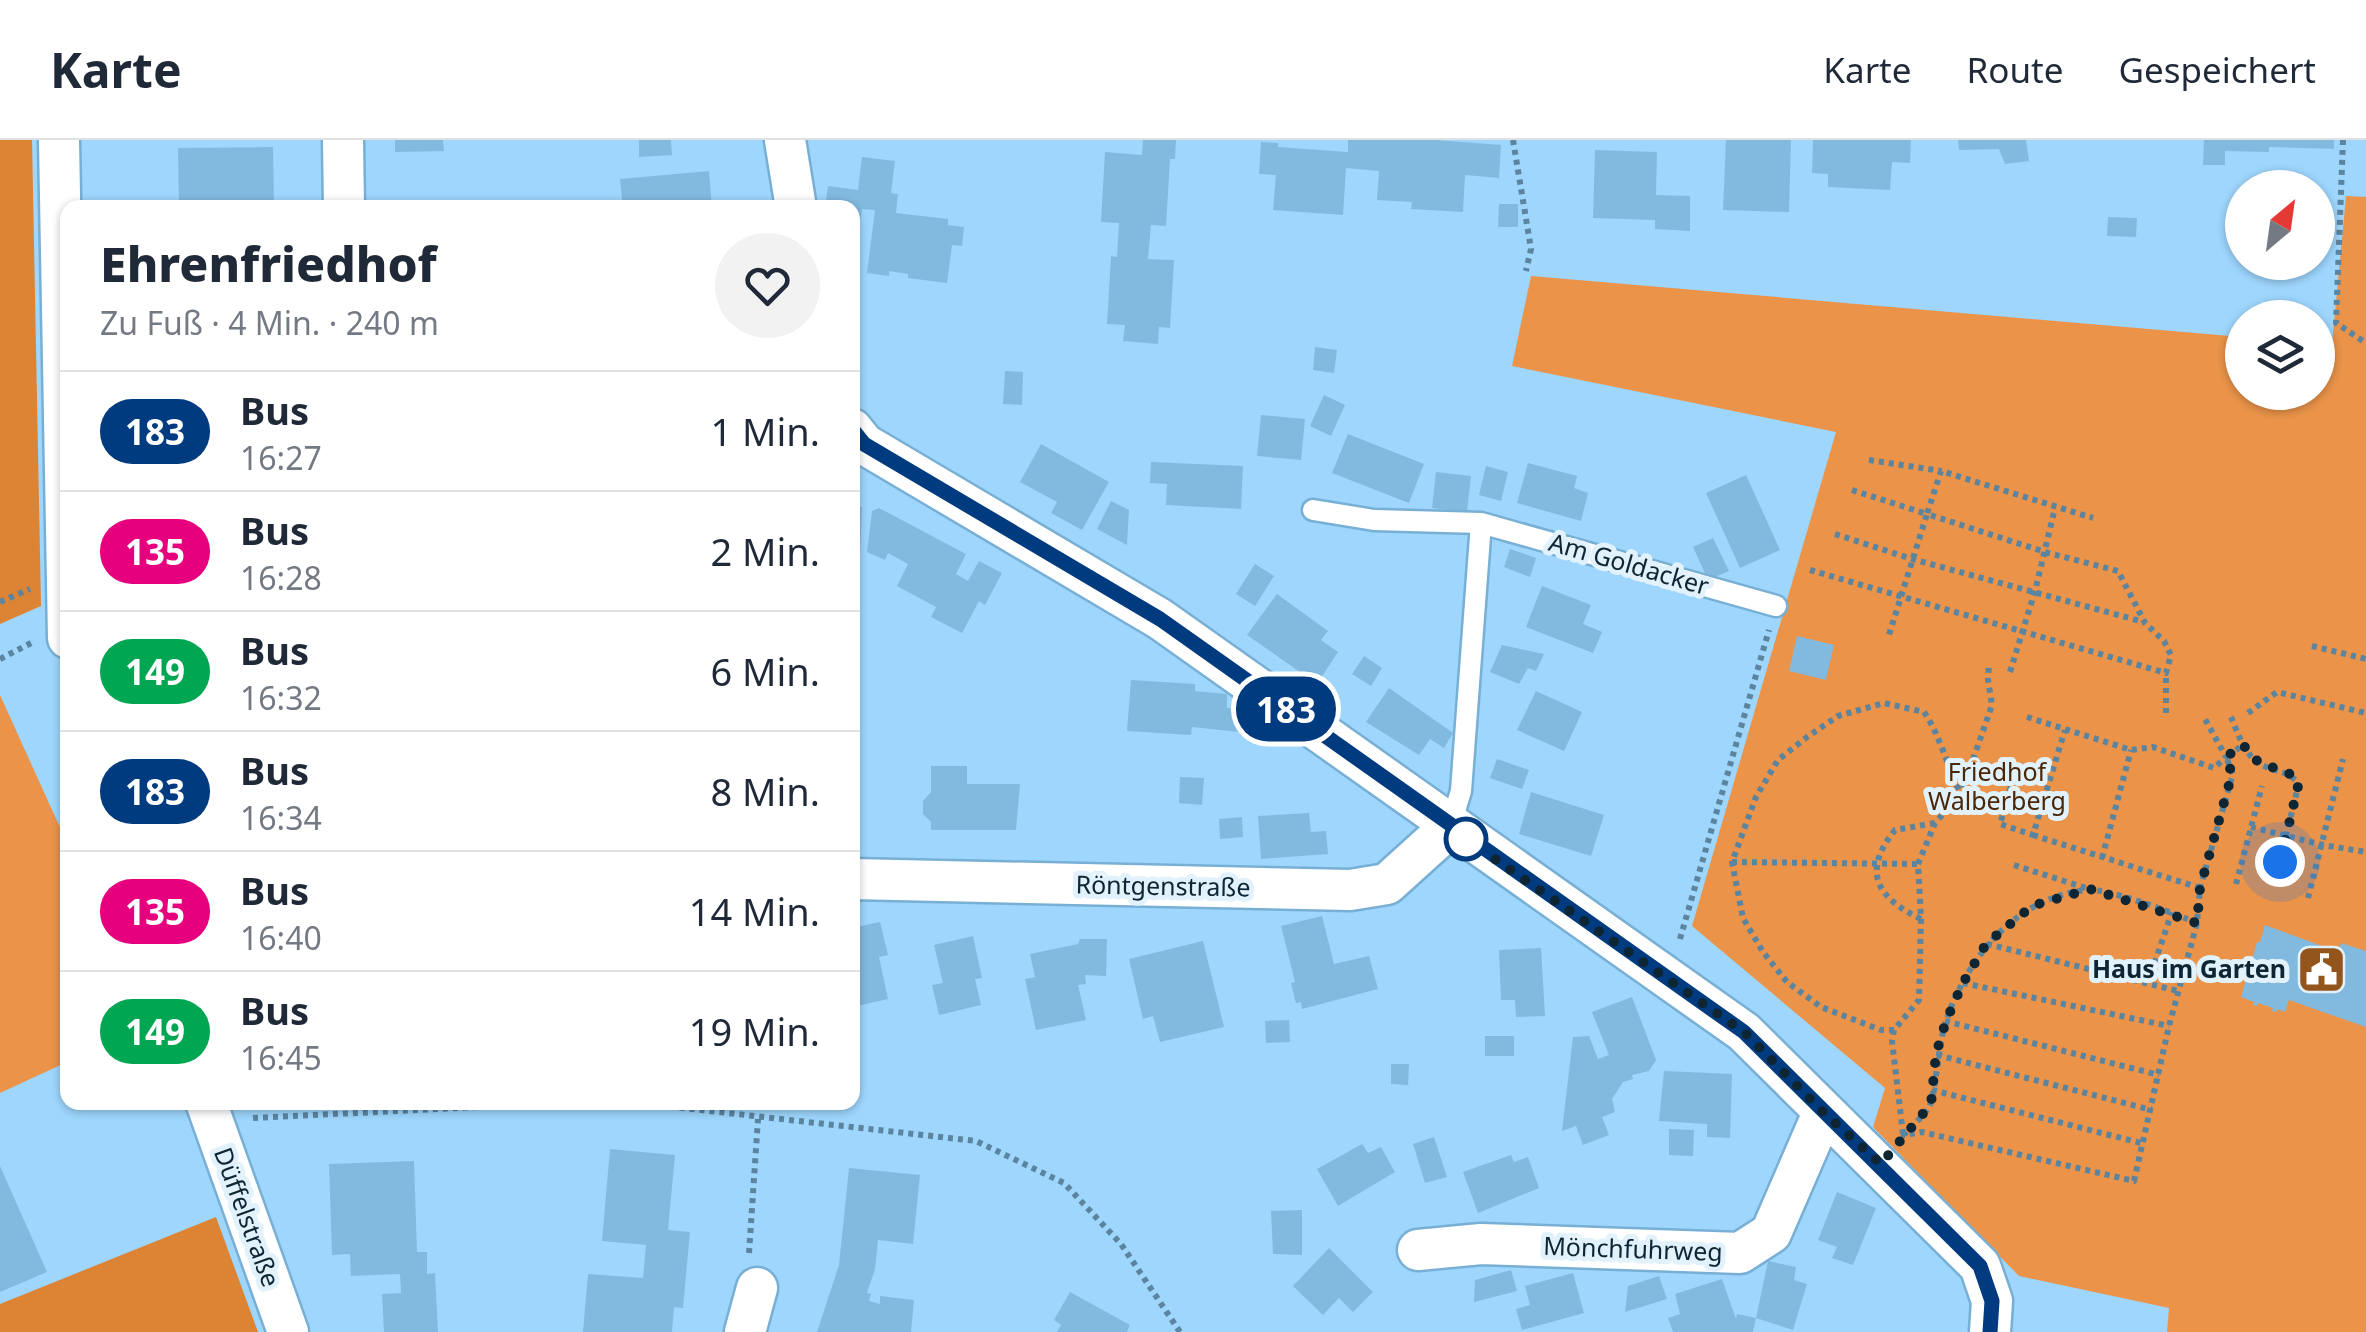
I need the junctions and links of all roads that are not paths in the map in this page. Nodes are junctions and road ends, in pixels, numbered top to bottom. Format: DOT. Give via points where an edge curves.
graph roads {
  1 [pos="59,140"];
  2 [pos="343,140"];
  3 [pos="785,140"];
  4 [pos="60,200"];
  5 [pos="344,200"];
  6 [pos="795,200"];
  7 [pos="860,439"];
  8 [pos="1313,510"];
  9 [pos="1481,523"];
  10 [pos="1776,606"];
  11 [pos="1450,827"];
  12 [pos="860,879"];
  13 [pos="208,1111"];
  14 [pos="1824,1113"];
  15 [pos="1418,1250"];
  16 [pos="757,1288"];
  17 [pos="288,1332"];
  18 [pos="744,1332"];
  19 [pos="1990,1332"];
  1 -- 4 [label="street"];
  2 -- 5 [label="street"];
  3 -- 6 [label="street"];
  7 -- 11 [label="street" via="1160,619"];
  8 -- 9 [label="lane, Am Goldacker" via="1374,520"];
  9 -- 10 [label="lane, Am Goldacker"];
  9 -- 11 [label="lane" via="1461,791"];
  11 -- 12 [label="street, Röntgenstraße" via="1387,884 1350,890"];
  11 -- 14 [label="street" via="1744,1032"];
  13 -- 17 [label="street, Düffelstraße"];
  14 -- 15 [label="street, Mönchfuhrweg" via="1771,1233 1740,1253 1480,1244"];
  14 -- 19 [label="street" via="1892,1150 1980,1266 1992,1301"];
  16 -- 18 [label="street"];
}
